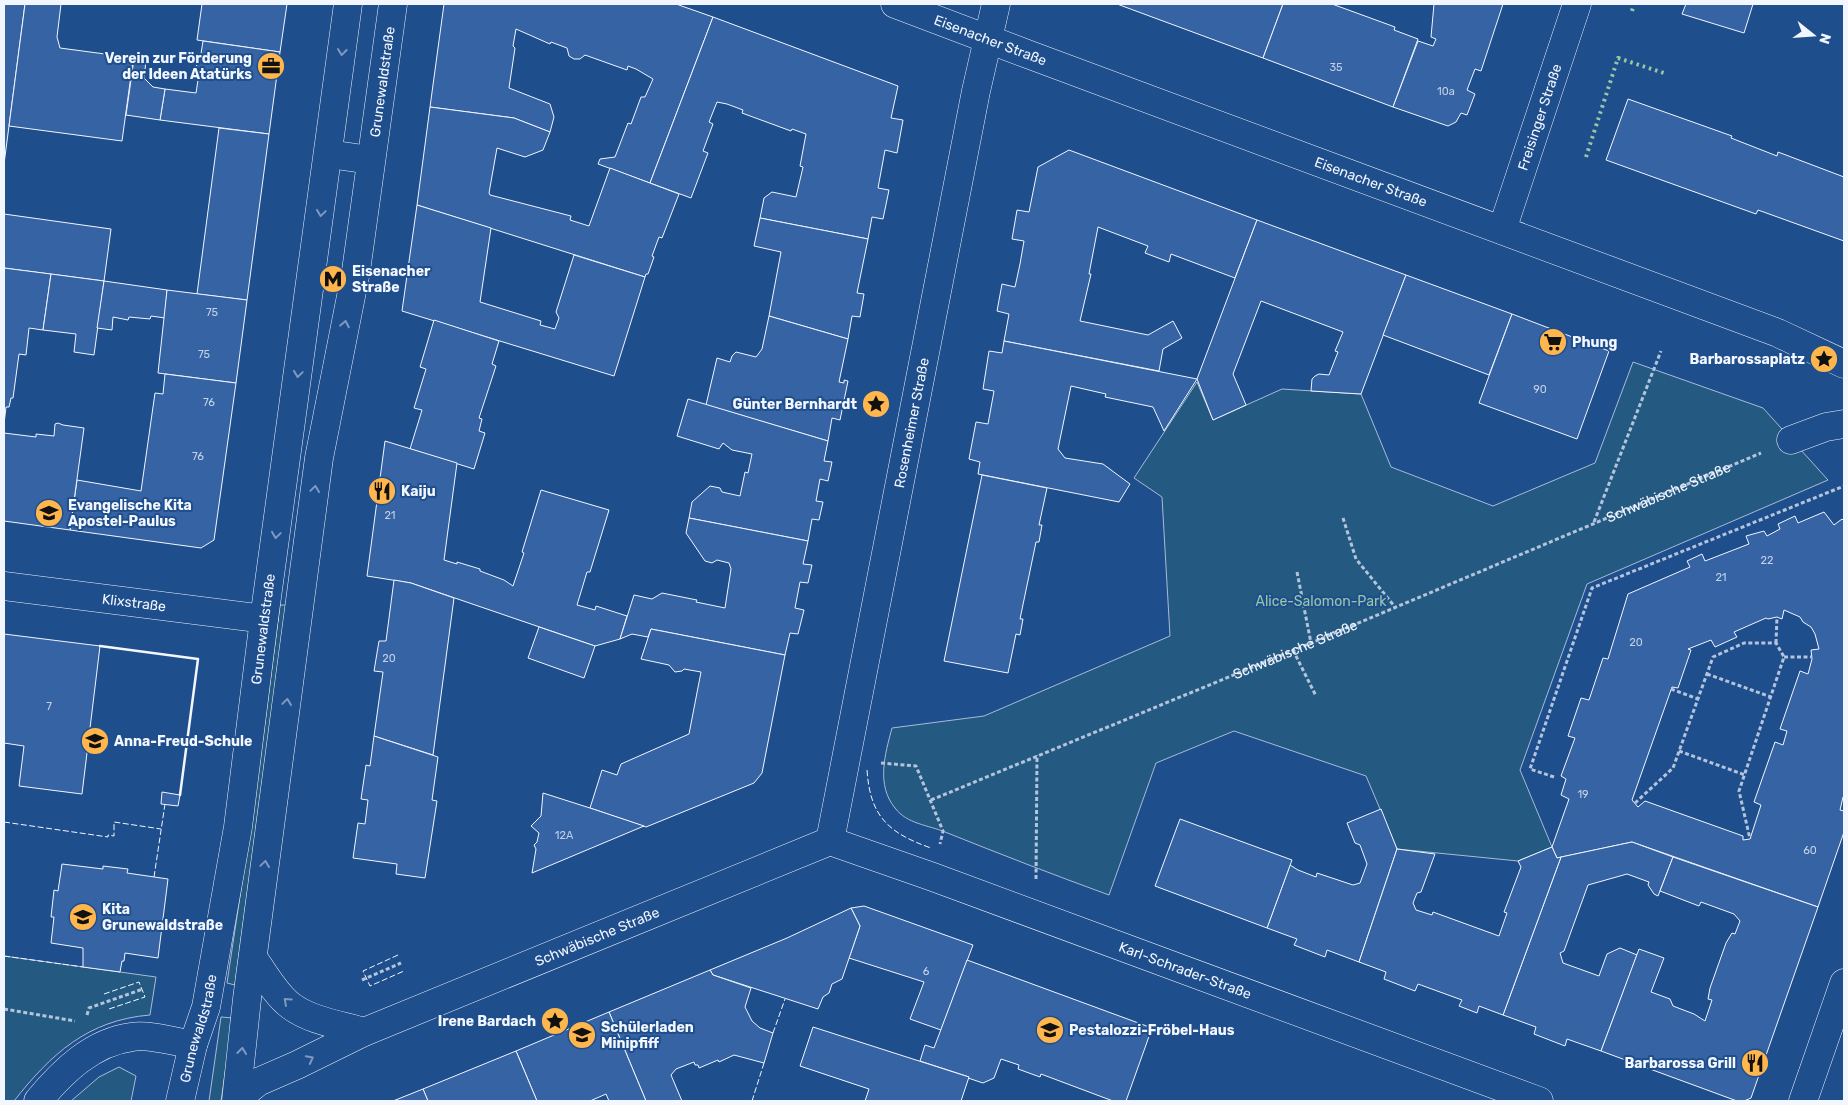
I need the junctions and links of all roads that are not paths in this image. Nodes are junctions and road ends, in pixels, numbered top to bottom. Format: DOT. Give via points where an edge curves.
graph roads {
  1 [pos="348,4"];
  2 [pos="393,4"];
  3 [pos="895,4"];
  4 [pos="996,4"];
  5 [pos="1577,4"];
  6 [pos="988,39"];
  7 [pos="329,154"];
  8 [pos="370,160"];
  9 [pos="1502,230"];
  10 [pos="1844,364"];
  11 [pos="1844,424"];
  12 [pos="1792,440"];
  13 [pos="4,586"];
  14 [pos="264,619"];
  15 [pos="830,841"];
  16 [pos="253,958"];
  17 [pos="1844,983"];
  18 [pos="364,1032"];
  19 [pos="193,1045"];
  20 [pos="237,1100"];
  21 [pos="38,1101"];
  22 [pos="180,1101"];
  23 [pos="1540,1101"];
  24 [pos="1803,1101"];
  1 -- 7 [label="street, Grunewaldstraße, one-way"];
  2 -- 8 [label="street, Grunewaldstraße"];
  3 -- 6 [label="street, Eisenacher Straße"];
  4 -- 6 [label="street, Rosenheimer Straße"];
  5 -- 9 [label="street, Freisinger Straße"];
  6 -- 9 [label="street, Eisenacher Straße"];
  6 -- 15 [label="street, Rosenheimer Straße"];
  7 -- 8 [label="street"];
  7 -- 14 [label="street, Grunewaldstraße, one-way"];
  16 -- 8 [label="street, Grunewaldstraße, one-way" via="319,458 356,271"];
  9 -- 10 [label="street, Eisenacher Straße" via="1778,333"];
  11 -- 12 [label="street"];
  13 -- 14 [label="street, Klixstraße"];
  14 -- 19 [label="street, Grunewaldstraße" via="238,827 206,1008"];
  15 -- 18 [label="street, Schwäbische Straße"];
  15 -- 23 [label="street, Karl-Schrader-Straße"];
  18 -- 16 [label="street, one-way" via="305,1014 292,1006 279,994"];
  20 -- 16 [label="street, Grunewaldstraße, one-way"];
  17 -- 24 [label="street"];
  20 -- 18 [label="street, Schwäbische Straße, one-way" via="258,1082"];
  19 -- 21 [label="street" via="133,1036 104,1044 76,1061"];
  19 -- 22 [label="street, Grunewaldstraße"];
}
